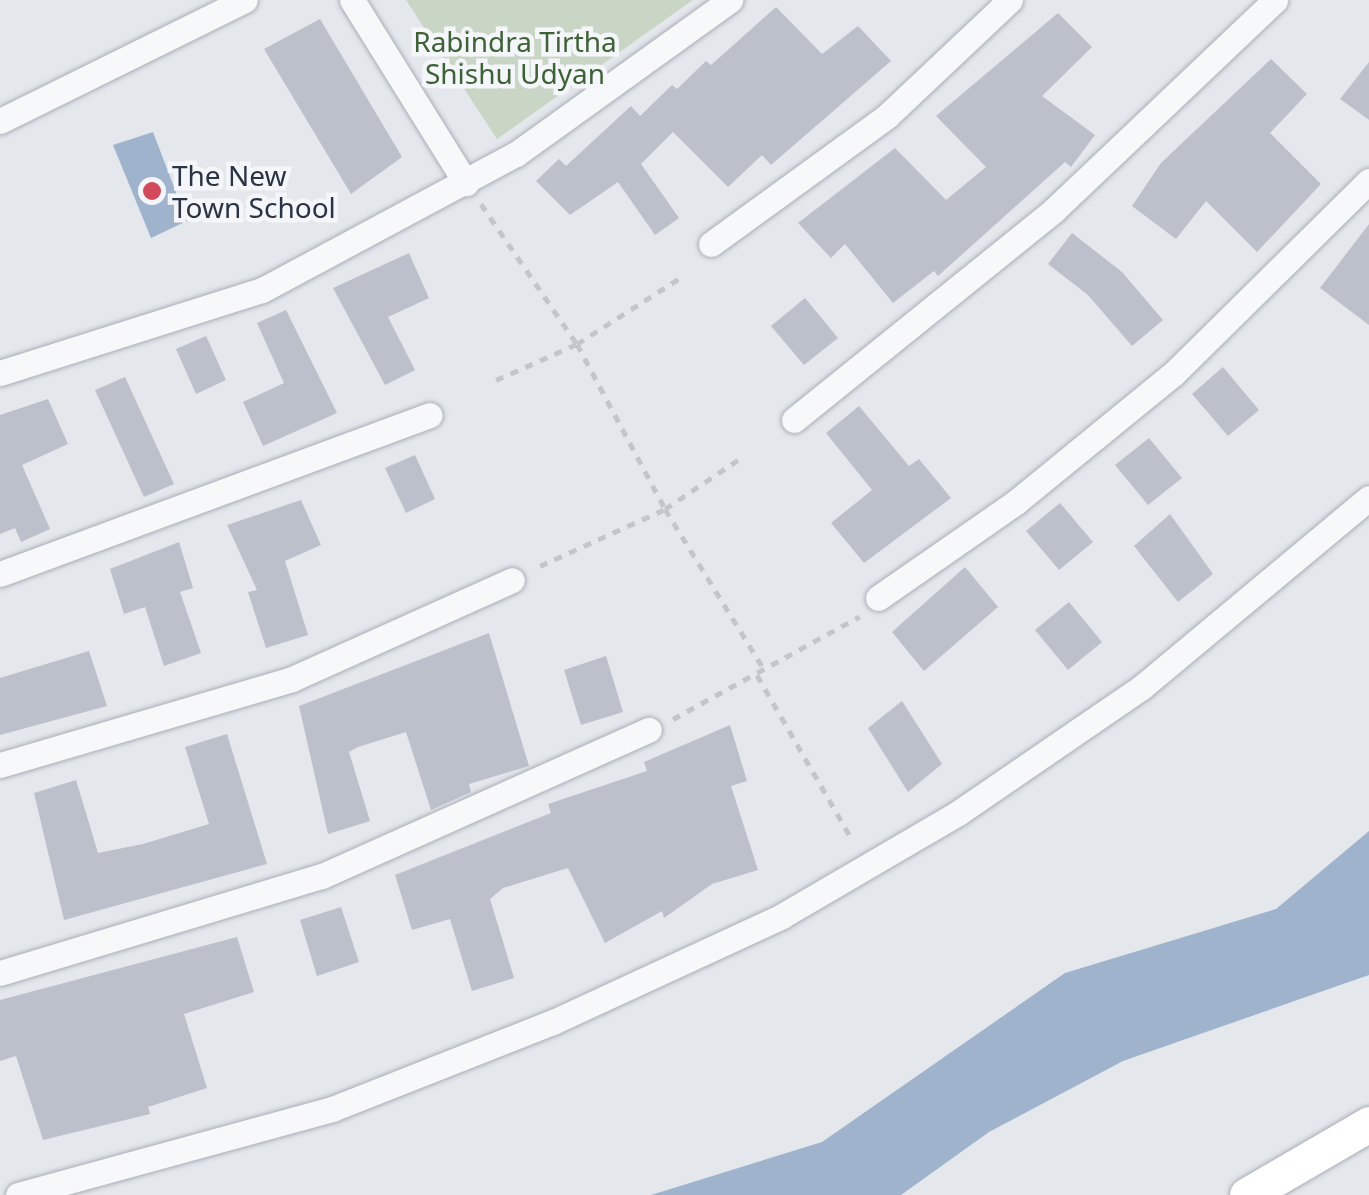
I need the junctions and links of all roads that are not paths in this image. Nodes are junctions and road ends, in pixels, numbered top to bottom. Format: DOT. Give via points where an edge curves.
graph roads {
  1 [pos="245,0"];
  2 [pos="352,0"];
  3 [pos="730,0"];
  4 [pos="1010,0"];
  5 [pos="1275,0"];
  6 [pos="0,122"];
  7 [pos="1369,181"];
  8 [pos="466,183"];
  9 [pos="710,244"];
  10 [pos="0,373"];
  11 [pos="430,415"];
  12 [pos="794,420"];
  13 [pos="1369,498"];
  14 [pos="0,574"];
  15 [pos="512,580"];
  16 [pos="872,605"];
  17 [pos="660,725"];
  18 [pos="0,765"];
  19 [pos="0,973"];
  20 [pos="1369,1124"];
  21 [pos="18,1195"];
  22 [pos="1248,1195"];
  1 -- 6 [label="street"];
  2 -- 8 [label="street"];
  3 -- 8 [label="street" via="646,66"];
  4 -- 9 [label="street" via="887,116"];
  5 -- 12 [label="street" via="1054,210"];
  7 -- 16 [label="street" via="1172,374 1016,502"];
  8 -- 10 [label="street" via="262,290"];
  11 -- 14 [label="street"];
  13 -- 21 [label="street" via="1142,687 958,813 782,916 553,1022 332,1109"];
  15 -- 18 [label="street" via="292,679"];
  17 -- 19 [label="street" via="322,876"];
  20 -- 22 [label="street"];
}
